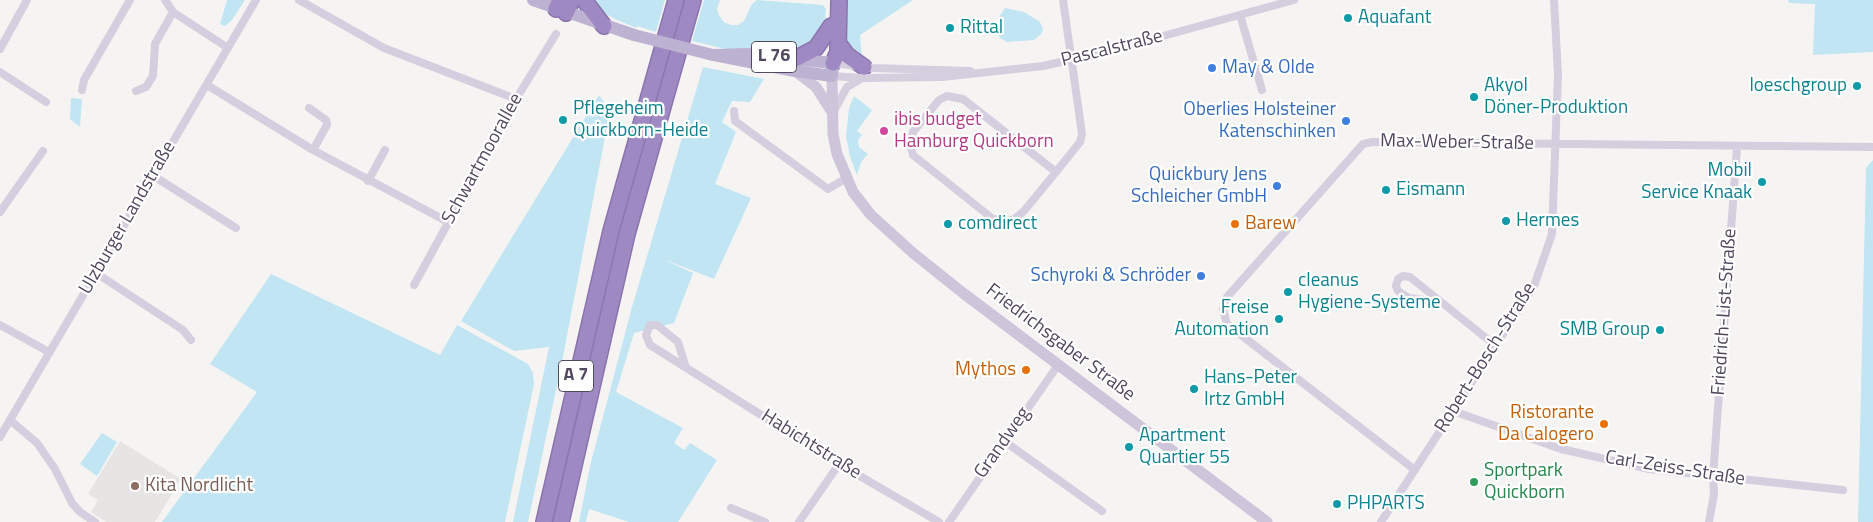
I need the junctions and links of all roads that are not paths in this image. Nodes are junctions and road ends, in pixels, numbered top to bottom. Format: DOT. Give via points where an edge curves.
graph roads {
  1 [pos="27,0"];
  2 [pos="130,0"];
  3 [pos="165,0"];
  4 [pos="256,0"];
  5 [pos="299,0"];
  6 [pos="533,0"];
  7 [pos="584,0"];
  8 [pos="676,0"];
  9 [pos="832,0"];
  10 [pos="839,0"];
  11 [pos="1063,0"];
  12 [pos="1294,0"];
  13 [pos="1554,0"];
  14 [pos="693,4"];
  15 [pos="564,5"];
  16 [pos="173,12"];
  17 [pos="1240,15"];
  18 [pos="604,26"];
  19 [pos="831,26"];
  20 [pos="556,34"];
  21 [pos="838,42"];
  22 [pos="0,48"];
  23 [pos="228,48"];
  24 [pos="1072,60"];
  25 [pos="796,65"];
  26 [pos="832,69"];
  27 [pos="0,72"];
  28 [pos="863,73"];
  29 [pos="982,73"];
  30 [pos="207,85"];
  31 [pos="82,90"];
  32 [pos="1262,90"];
  33 [pos="136,91"];
  34 [pos="516,99"];
  35 [pos="46,102"];
  36 [pos="309,108"];
  37 [pos="734,111"];
  38 [pos="833,113"];
  39 [pos="1555,144"];
  40 [pos="1873,147"];
  41 [pos="1738,148"];
  42 [pos="313,150"];
  43 [pos="385,150"];
  44 [pos="43,151"];
  45 [pos="1056,172"];
  46 [pos="152,175"];
  47 [pos="845,178"];
  48 [pos="368,181"];
  49 [pos="0,212"];
  50 [pos="448,222"];
  51 [pos="236,228"];
  52 [pos="96,273"];
  53 [pos="414,285"];
  54 [pos="1440,302"];
  55 [pos="0,325"];
  56 [pos="191,340"];
  57 [pos="1496,346"];
  58 [pos="49,352"];
  59 [pos="1058,364"];
  60 [pos="685,365"];
  61 [pos="1453,411"];
  62 [pos="10,420"];
  63 [pos="0,437"];
  64 [pos="1004,441"];
  65 [pos="839,464"];
  66 [pos="1415,470"];
  67 [pos="1712,476"];
  68 [pos="1843,490"];
  69 [pos="731,508"];
  70 [pos="1102,511"];
  71 [pos="95,522"];
  72 [pos="544,522"];
  73 [pos="561,522"];
  74 [pos="765,522"];
  75 [pos="799,522"];
  76 [pos="939,522"];
  77 [pos="949,522"];
  78 [pos="1268,522"];
  79 [pos="1381,522"];
  80 [pos="1710,522"];
  1 -- 22 [label="street"];
  2 -- 31 [label="street" via="84,80"];
  3 -- 16 [label="street"];
  4 -- 23 [label="street, Ulzburger Landstraße"];
  5 -- 34 [label="street" via="384,48"];
  6 -- 15 [label="main road"];
  7 -- 18 [label="highway"];
  8 -- 72 [label="highway, A 7" via="611,231"];
  9 -- 19 [label="highway"];
  10 -- 21 [label="highway"];
  11 -- 24 [label="street"];
  12 -- 17 [label="street, Pascalstraße"];
  13 -- 39 [label="street, Robert-Bosch-Straße" via="1558,74"];
  14 -- 73 [label="highway, A 7" via="627,234"];
  15 -- 18 [label="main road, L 76"];
  16 -- 23 [label="street"];
  16 -- 33 [label="street" via="155,44 153,76 146,87"];
  17 -- 24 [label="street, Pascalstraße"];
  17 -- 32 [label="street"];
  18 -- 25 [label="main road, L 76, bridge" via="714,55 746,54"];
  19 -- 25 [label="highway" via="816,48"];
  19 -- 26 [label="highway"];
  20 -- 34 [label="street, Schwartmoorallee"];
  21 -- 26 [label="highway"];
  21 -- 28 [label="highway"];
  23 -- 30 [label="street, Ulzburger Landstraße"];
  24 -- 29 [label="street, Pascalstraße"];
  24 -- 45 [label="street" via="1082,134 1080,142"];
  25 -- 26 [label="main road, L 76"];
  25 -- 38 [label="main road, Friedrichsgaber Straße / L 76"];
  26 -- 28 [label="street, Pascalstraße"];
  26 -- 28 [label="street, Pascalstraße"];
  26 -- 38 [label="main road, Friedrichsgaber Straße / L 76"];
  27 -- 35 [label="street"];
  28 -- 29 [label="street, Pascalstraße" via="942,77"];
  28 -- 29 [label="street, Pascalstraße" via="967,70"];
  28 -- 38 [label="street" via="847,87"];
  30 -- 42 [label="street"];
  30 -- 46 [label="street, Ulzburger Landstraße"];
  34 -- 50 [label="street, Schwartmoorallee"];
  36 -- 42 [label="street" via="326,120 327,125"];
  37 -- 47 [label="street" via="735,121 828,189"];
  38 -- 47 [label="main road, Friedrichsgaber Straße / L 76" via="835,144"];
  39 -- 41 [label="street, Max-Weber-Straße"];
  39 -- 57 [label="street, Robert-Bosch-Straße" via="1552,234 1534,286"];
  39 -- 66 [label="street, Max-Weber-Straße" via="1363,144 1226,297 1223,309 1227,324"];
  40 -- 41 [label="street, Max-Weber-Straße"];
  41 -- 67 [label="street, Friedrich-List-Straße"];
  42 -- 48 [label="street"];
  43 -- 48 [label="street"];
  44 -- 49 [label="street"];
  45 -- 45 [label="street" via="963,99 953,96 939,100 913,132 910,144 913,154 993,219 1013,220"];
  46 -- 51 [label="street"];
  46 -- 52 [label="street, Ulzburger Landstraße"];
  47 -- 59 [label="main road, Friedrichsgaber Straße / L 76" via="871,215 913,253"];
  48 -- 50 [label="street"];
  50 -- 53 [label="street, Schwartmoorallee"];
  52 -- 56 [label="street" via="184,330"];
  52 -- 58 [label="street, Ulzburger Landstraße"];
  54 -- 54 [label="street" via="1410,277 1398,279 1398,292 1409,298"];
  54 -- 57 [label="street"];
  55 -- 58 [label="street"];
  57 -- 61 [label="street, Robert-Bosch-Straße"];
  58 -- 62 [label="street, Ulzburger Landstraße"];
  59 -- 64 [label="street, Grandweg"];
  59 -- 78 [label="main road, Friedrichsgaber Straße / L 76"];
  60 -- 60 [label="street, Habichtstraße" via="650,345 646,334 650,325 657,325 678,342"];
  60 -- 65 [label="street, Habichtstraße"];
  61 -- 66 [label="street, Robert-Bosch-Straße"];
  61 -- 67 [label="street, Carl-Zeiss-Straße" via="1561,449 1649,469"];
  62 -- 63 [label="street, Ulzburger Landstraße"];
  62 -- 71 [label="street" via="37,443 72,503"];
  64 -- 70 [label="street"];
  64 -- 77 [label="street, Grandweg"];
  65 -- 75 [label="street"];
  65 -- 76 [label="street, Habichtstraße"];
  66 -- 79 [label="street, Robert-Bosch-Straße"];
  67 -- 68 [label="street, Carl-Zeiss-Straße"];
  67 -- 80 [label="street, Friedrich-List-Straße" via="1714,494"];
  69 -- 74 [label="street"];
}
